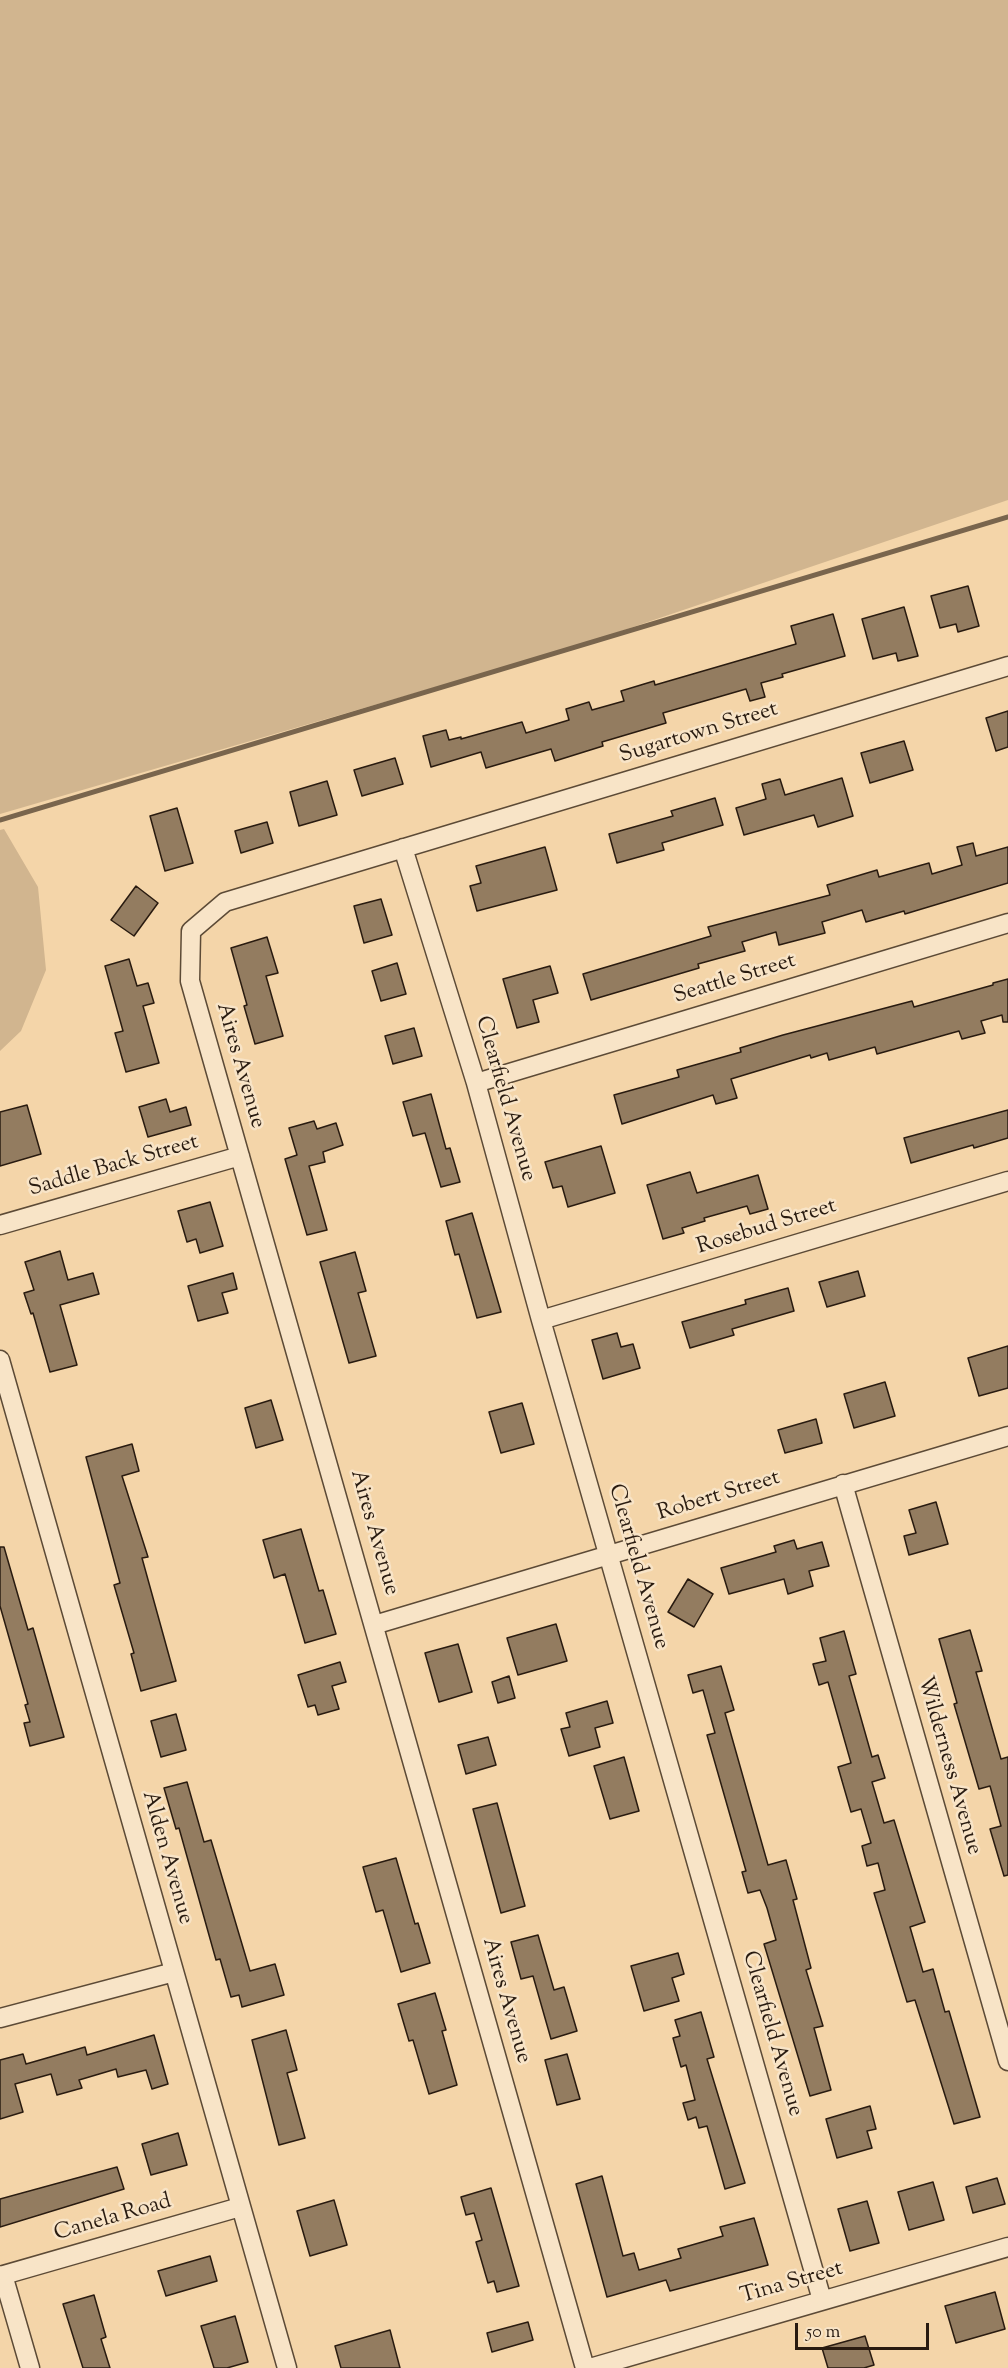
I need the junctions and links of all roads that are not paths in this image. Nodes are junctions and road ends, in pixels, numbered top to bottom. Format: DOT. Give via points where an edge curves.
graph roads {
  1 [pos="1008,666"];
  2 [pos="403,848"];
  3 [pos="1008,923"];
  4 [pos="476,1083"];
  5 [pos="240,1156"];
  6 [pos="1008,1181"];
  7 [pos="0,1225"];
  8 [pos="541,1320"];
  9 [pos="0,1360"];
  10 [pos="1008,1436"];
  11 [pos="843,1484"];
  12 [pos="609,1556"];
  13 [pos="374,1625"];
  14 [pos="174,1972"];
  15 [pos="0,2018"];
  16 [pos="1008,2061"];
  17 [pos="240,2207"];
  18 [pos="1008,2247"];
  19 [pos="2,2276"];
  20 [pos="822,2300"];
  21 [pos="30,2368"];
  22 [pos="287,2368"];
  23 [pos="585,2368"];
  24 [pos="590,2368"];
  1 -- 2 [label="street, Sugartown Street"];
  2 -- 4 [label="street, Clearfield Avenue"];
  2 -- 5 [label="street, Aires Avenue" via="225,902 191,931 190,981"];
  3 -- 4 [label="street, Seattle Street"];
  4 -- 8 [label="street, Clearfield Avenue"];
  5 -- 7 [label="street, Saddle Back Street"];
  5 -- 13 [label="street, Aires Avenue"];
  6 -- 8 [label="street, Rosebud Street"];
  8 -- 12 [label="street, Clearfield Avenue"];
  9 -- 14 [label="street, Alden Avenue"];
  10 -- 11 [label="street, Robert Street"];
  11 -- 12 [label="street, Robert Street"];
  11 -- 16 [label="street, Wilderness Avenue"];
  12 -- 13 [label="street, Robert Street"];
  12 -- 20 [label="street, Clearfield Avenue"];
  13 -- 23 [label="street, Aires Avenue"];
  14 -- 15 [label="street"];
  14 -- 17 [label="street, Alden Avenue"];
  17 -- 19 [label="street, Canela Road"];
  17 -- 22 [label="street, Alden Avenue"];
  18 -- 20 [label="street, Tina Street"];
  19 -- 21 [label="street"];
  20 -- 24 [label="street, Tina Street"];
}
